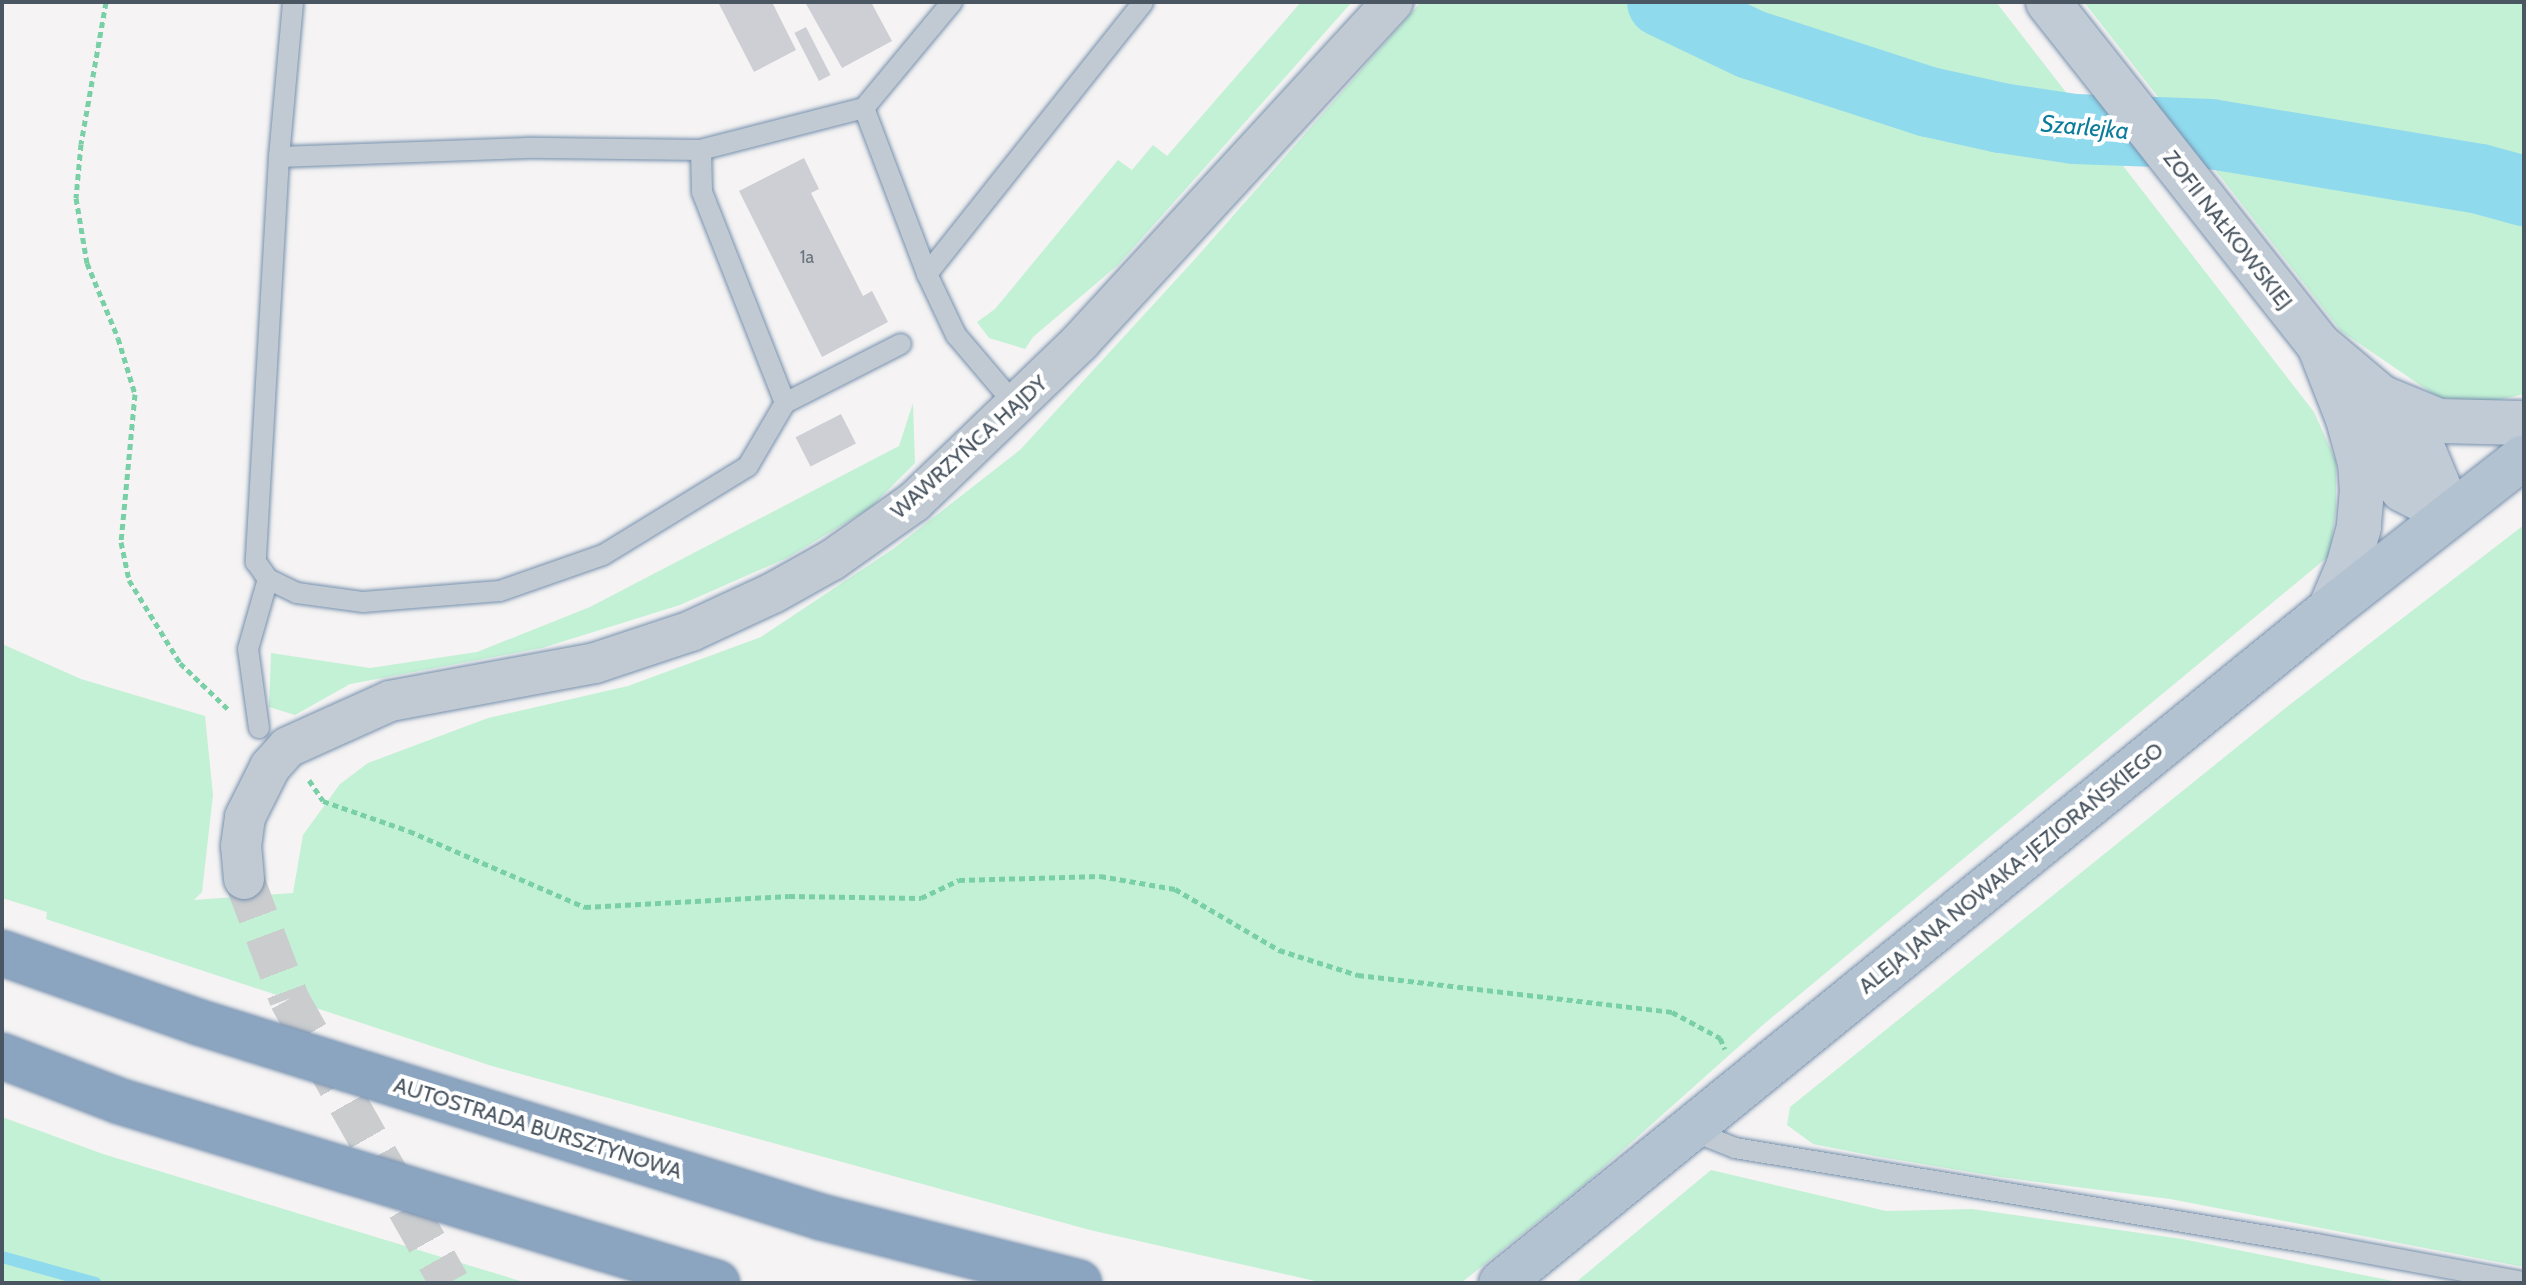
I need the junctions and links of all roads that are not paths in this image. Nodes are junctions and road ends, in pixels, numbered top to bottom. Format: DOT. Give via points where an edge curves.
graph roads {
  1 [pos="293,2"];
  2 [pos="952,2"];
  3 [pos="1143,2"];
  4 [pos="1393,2"];
  5 [pos="2058,14"];
  6 [pos="864,108"];
  7 [pos="701,150"];
  8 [pos="279,157"];
  9 [pos="927,274"];
  10 [pos="901,344"];
  11 [pos="785,403"];
  12 [pos="1017,407"];
  13 [pos="2365,408"];
  14 [pos="2524,423"];
  15 [pos="2524,457"];
  16 [pos="2450,514"];
  17 [pos="268,579"];
  18 [pos="2330,609"];
  19 [pos="273,737"];
  20 [pos="244,879"];
  21 [pos="2,953"];
  22 [pos="2,1056"];
  23 [pos="1690,1130"];
  24 [pos="2524,1282"];
  25 [pos="717,1283"];
  26 [pos="1079,1283"];
  27 [pos="1501,1283"];
  1 -- 8 [label="lane"];
  2 -- 6 [label="lane"];
  3 -- 9 [label="lane"];
  4 -- 12 [label="street, WAWRZYŃCA HAJDY"];
  5 -- 13 [label="street, ZOFII NAŁKOWSKIEJ"];
  6 -- 7 [label="lane"];
  6 -- 9 [label="lane"];
  7 -- 8 [label="lane" via="527,148"];
  7 -- 11 [label="lane" via="702,192"];
  8 -- 17 [label="lane" via="256,562"];
  9 -- 12 [label="lane" via="956,335"];
  10 -- 11 [label="lane"];
  11 -- 17 [label="lane" via="748,466 603,555 500,591 363,602 297,593"];
  12 -- 19 [label="street, WAWRZYŃCA HAJDY" via="914,502 832,560 691,631 595,663 390,701"];
  13 -- 14 [label="street" via="2439,421"];
  13 -- 16 [label="street, ZOFII NAŁKOWSKIEJ" via="2423,449"];
  13 -- 18 [label="street, ZOFII NAŁKOWSKIEJ" via="2359,527"];
  15 -- 16 [label="main road, ALEJA JANA NOWAKA-JEZIORAŃSKIEGO"];
  16 -- 18 [label="main road, ALEJA JANA NOWAKA-JEZIORAŃSKIEGO"];
  17 -- 19 [label="lane" via="248,649"];
  18 -- 23 [label="main road, ALEJA JANA NOWAKA-JEZIORAŃSKIEGO"];
  19 -- 20 [label="street, WAWRZYŃCA HAJDY" via="270,767 245,817"];
  21 -- 26 [label="highway, AUTOSTRADA BURSZTYNOWA" via="198,1022 821,1217"];
  22 -- 25 [label="highway" via="119,1101"];
  23 -- 24 [label="lane" via="1735,1148"];
  23 -- 27 [label="main road, ALEJA JANA NOWAKA-JEZIORAŃSKIEGO"];
}
